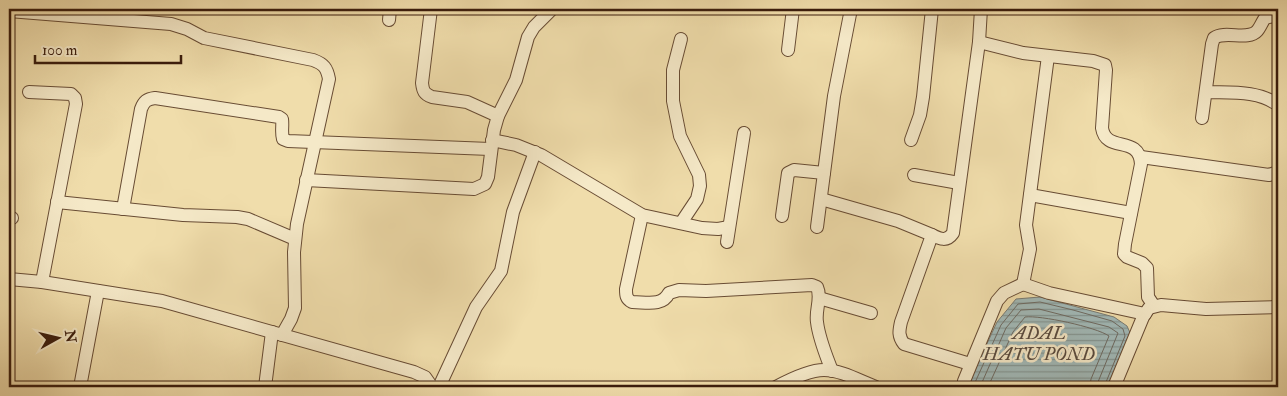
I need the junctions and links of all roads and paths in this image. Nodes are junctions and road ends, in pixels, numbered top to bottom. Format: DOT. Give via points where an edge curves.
graph roads {
  1 [pos="431,9"];
  2 [pos="552,9"];
  3 [pos="793,9"];
  4 [pos="851,9"];
  5 [pos="932,9"];
  6 [pos="981,9"];
  7 [pos="9,11"];
  8 [pos="57,12"];
  9 [pos="1273,13"];
  10 [pos="681,39"];
  11 [pos="979,42"];
  12 [pos="788,50"];
  13 [pos="1048,56"];
  14 [pos="29,92"];
  15 [pos="1206,92"];
  16 [pos="1278,106"];
  17 [pos="498,116"];
  18 [pos="1202,118"];
  19 [pos="744,133"];
  20 [pos="911,140"];
  21 [pos="316,143"];
  22 [pos="491,145"];
  23 [pos="534,152"];
  24 [pos="1141,157"];
  25 [pos="1278,172"];
  26 [pos="824,173"];
  27 [pos="914,175"];
  28 [pos="306,180"];
  29 [pos="960,183"];
  30 [pos="1030,195"];
  31 [pos="821,200"];
  32 [pos="57,202"];
  33 [pos="123,209"];
  34 [pos="1131,213"];
  35 [pos="642,215"];
  36 [pos="782,216"];
  37 [pos="680,223"];
  38 [pos="729,227"];
  39 [pos="817,227"];
  40 [pos="932,235"];
  41 [pos="295,239"];
  42 [pos="727,242"];
  43 [pos="9,279"];
  44 [pos="42,282"];
  45 [pos="1023,284"];
  46 [pos="98,291"];
  47 [pos="819,298"];
  48 [pos="1278,307"];
  49 [pos="1150,310"];
  50 [pos="871,313"];
  51 [pos="277,333"];
  52 [pos="970,364"];
  53 [pos="832,372"];
  54 [pos="80,387"];
  55 [pos="266,387"];
  56 [pos="432,387"];
  57 [pos="439,387"];
  58 [pos="776,387"];
  59 [pos="876,387"];
  60 [pos="963,387"];
  61 [pos="1114,387"];
  1 -- 17 [label="street" via="423,91 432,97 474,104"];
  2 -- 17 [label="street" via="528,37 516,80"];
  3 -- 12 [label="street"];
  4 -- 26 [label="street" via="834,96"];
  5 -- 20 [label="street" via="923,97"];
  6 -- 11 [label="street"];
  7 -- 8 [label="street"];
  8 -- 21 [label="street" via="171,24 204,38 321,63 328,68 330,79"];
  9 -- 15 [label="street" via="1265,18 1255,33 1214,38"];
  10 -- 37 [label="street" via="672,70 673,101 680,136 699,175 700,186 697,199"];
  11 -- 13 [label="street"];
  11 -- 29 [label="street"];
  13 -- 24 [label="street" via="1104,65 1103,135 1108,140 1135,149"];
  13 -- 30 [label="street"];
  14 -- 32 [label="street" via="72,94 75,98"];
  15 -- 16 [label="street" via="1257,95 1272,100"];
  15 -- 18 [label="street"];
  17 -- 22 [label="street"];
  19 -- 38 [label="street"];
  21 -- 22 [label="street"];
  21 -- 28 [label="street"];
  21 -- 33 [label="street" via="283,139 283,123 279,117 148,99 141,109"];
  22 -- 23 [label="street" via="516,144"];
  22 -- 28 [label="street" via="485,184 474,189"];
  23 -- 35 [label="street"];
  23 -- 57 [label="street" via="513,212 502,271 476,308"];
  24 -- 25 [label="street" via="1269,175"];
  24 -- 34 [label="street"];
  26 -- 31 [label="street"];
  26 -- 36 [label="street" via="794,170 788,173"];
  27 -- 29 [label="street"];
  28 -- 41 [label="street"];
  29 -- 40 [label="street" via="953,233 945,239"];
  30 -- 34 [label="street"];
  30 -- 45 [label="street" via="1026,225 1030,249"];
  31 -- 39 [label="street"];
  31 -- 40 [label="street" via="898,221"];
  32 -- 33 [label="street"];
  32 -- 44 [label="street"];
  33 -- 41 [label="street" via="237,217"];
  34 -- 49 [label="street" via="1124,254 1147,268"];
  35 -- 37 [label="street"];
  35 -- 47 [label="street" via="626,289 628,300 632,302 662,302 669,293 679,290 812,285 817,287"];
  37 -- 38 [label="street" via="710,228"];
  38 -- 42 [label="street"];
  40 -- 52 [label="street" via="898,333 904,344"];
  41 -- 51 [label="street" via="294,308 291,320"];
  43 -- 44 [label="street"];
  44 -- 46 [label="street"];
  45 -- 49 [label="street" via="1049,293"];
  45 -- 52 [label="street" via="1004,293 997,302"];
  46 -- 51 [label="street" via="162,301"];
  46 -- 54 [label="street"];
  47 -- 50 [label="street"];
  47 -- 53 [label="street" via="816,313 819,336"];
  48 -- 49 [label="street" via="1206,309 1167,305"];
  49 -- 61 [label="street"];
  51 -- 55 [label="street"];
  51 -- 56 [label="street" via="414,372"];
  52 -- 60 [label="street"];
  53 -- 58 [label="street" via="813,372"];
  53 -- 59 [label="street"];
}
